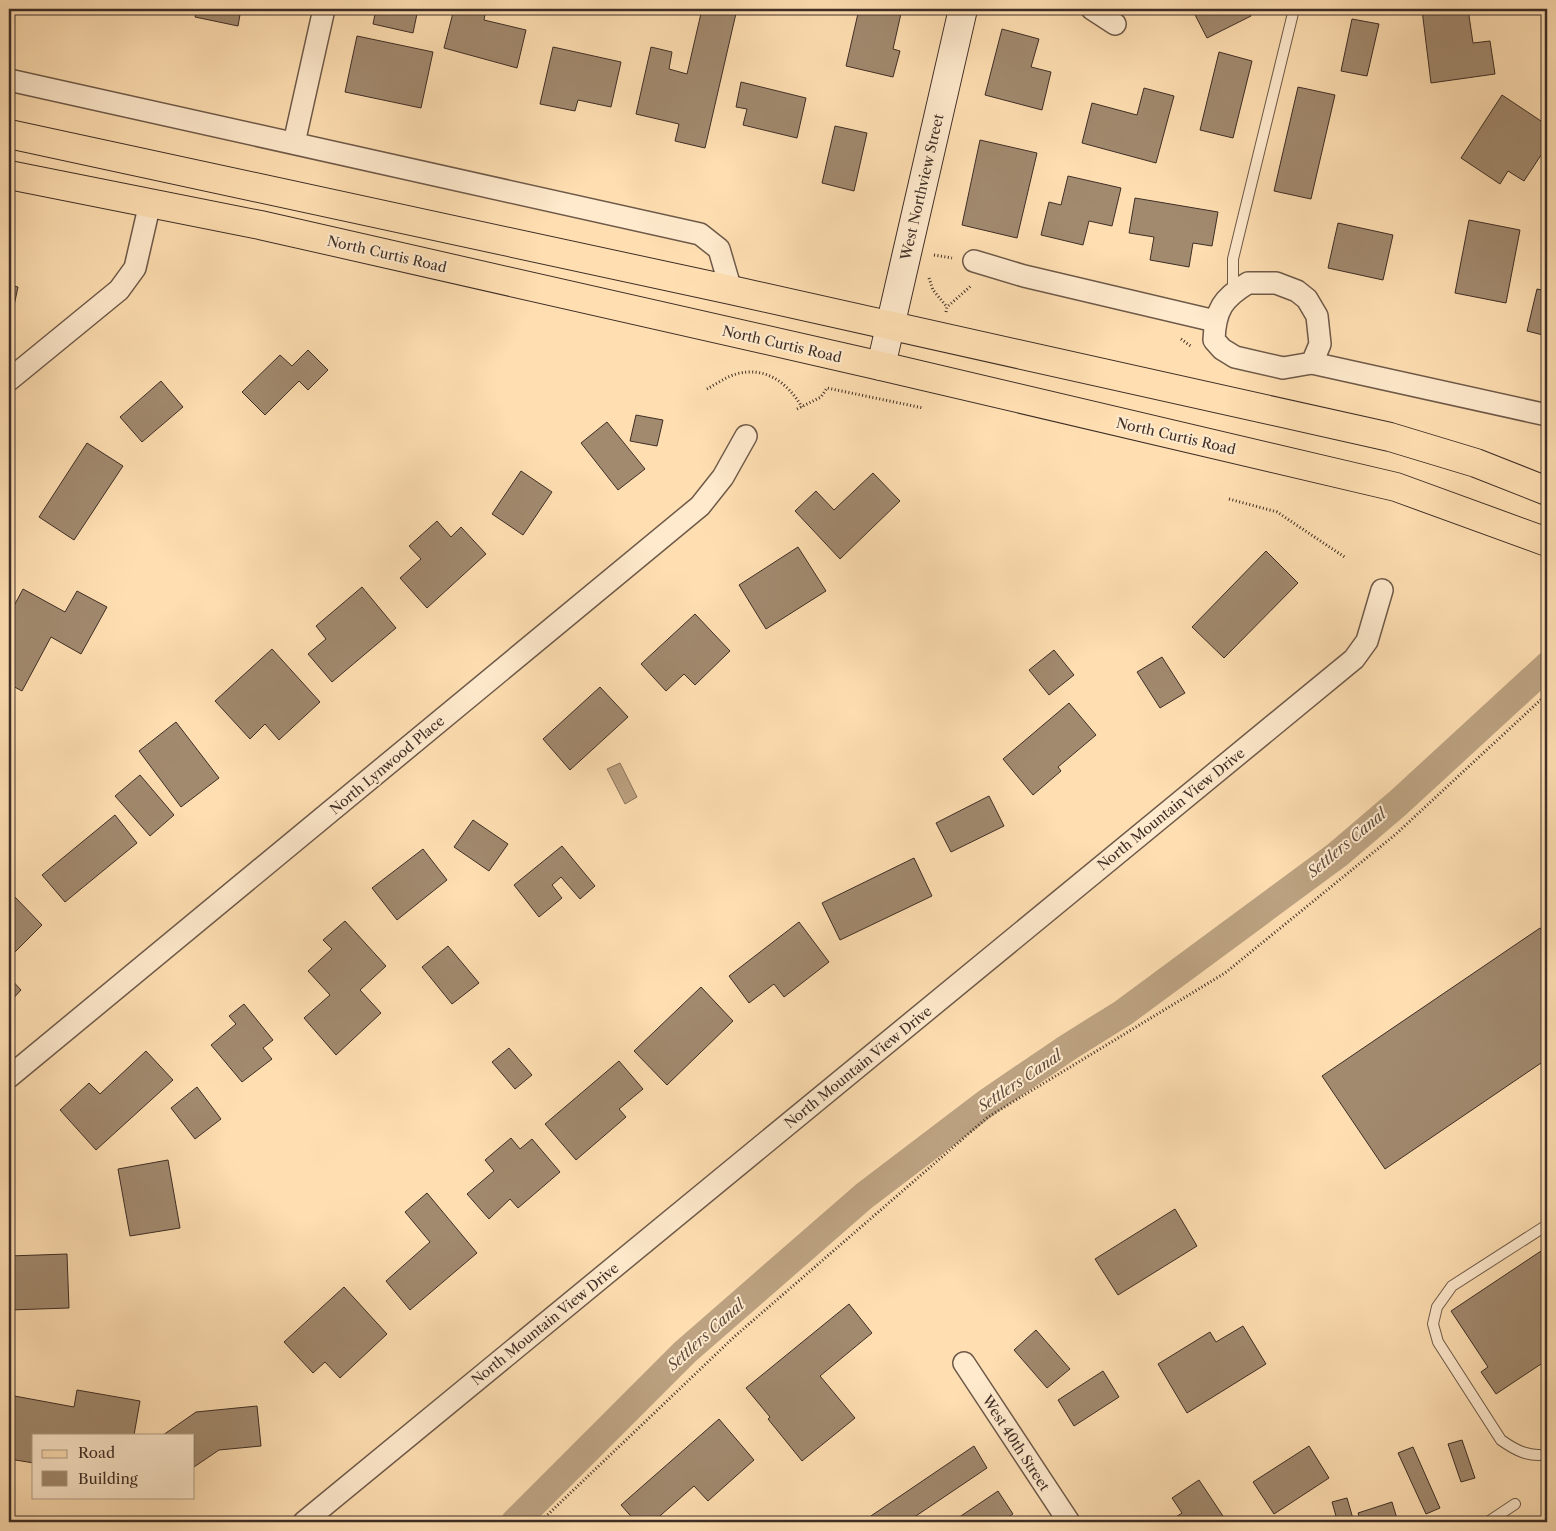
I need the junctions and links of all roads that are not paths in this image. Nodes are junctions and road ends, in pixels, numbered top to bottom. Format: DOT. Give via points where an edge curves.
graph roads {
  1 [pos="324,9"];
  2 [pos="964,9"];
  3 [pos="1092,9"];
  4 [pos="1294,9"];
  5 [pos="1115,24"];
  6 [pos="9,80"];
  7 [pos="9,134"];
  8 [pos="294,143"];
  9 [pos="9,175"];
  10 [pos="150,203"];
  11 [pos="975,270"];
  12 [pos="732,290"];
  13 [pos="1233,292"];
  14 [pos="1215,321"];
  15 [pos="890,326"];
  16 [pos="1312,364"];
  17 [pos="881,366"];
  18 [pos="9,380"];
  19 [pos="1547,415"];
  20 [pos="746,436"];
  21 [pos="1547,491"];
  22 [pos="1547,542"];
  23 [pos="1382,590"];
  24 [pos="9,1077"];
  25 [pos="1547,1225"];
  26 [pos="964,1364"];
  27 [pos="1547,1454"];
  28 [pos="1515,1504"];
  29 [pos="304,1522"];
  30 [pos="1069,1522"];
  31 [pos="1488,1522"];
  1 -- 8 [label="street"];
  2 -- 15 [label="street, West Northview Street"];
  3 -- 5 [label="street"];
  4 -- 13 [label="lane" via="1233,259"];
  6 -- 8 [label="street"];
  7 -- 12 [label="main road"];
  8 -- 12 [label="street" via="700,234 719,249"];
  9 -- 10 [label="main road, North Curtis Road"];
  10 -- 17 [label="main road, North Curtis Road"];
  10 -- 18 [label="street" via="135,268 119,290"];
  11 -- 14 [label="street" via="1024,276"];
  12 -- 15 [label="main road"];
  13 -- 14 [label="street"];
  13 -- 16 [label="street" via="1248,283 1276,284 1297,291 1308,299 1317,316 1320,344"];
  14 -- 16 [label="street" via="1214,340 1235,357 1283,368"];
  15 -- 17 [label="street, West Northview Street"];
  15 -- 21 [label="main road" via="1390,437 1476,463"];
  16 -- 19 [label="street"];
  17 -- 22 [label="main road, North Curtis Road" via="1396,486"];
  20 -- 24 [label="street, North Lynwood Place" via="723,477 700,506"];
  23 -- 29 [label="street, North Mountain View Drive" via="1367,641 1354,659"];
  25 -- 27 [label="lane" via="1452,1286 1437,1307 1433,1324 1438,1342 1501,1440 1516,1451 1539,1456"];
  26 -- 30 [label="street, West 40th Street"];
  28 -- 31 [label="lane"];
}
